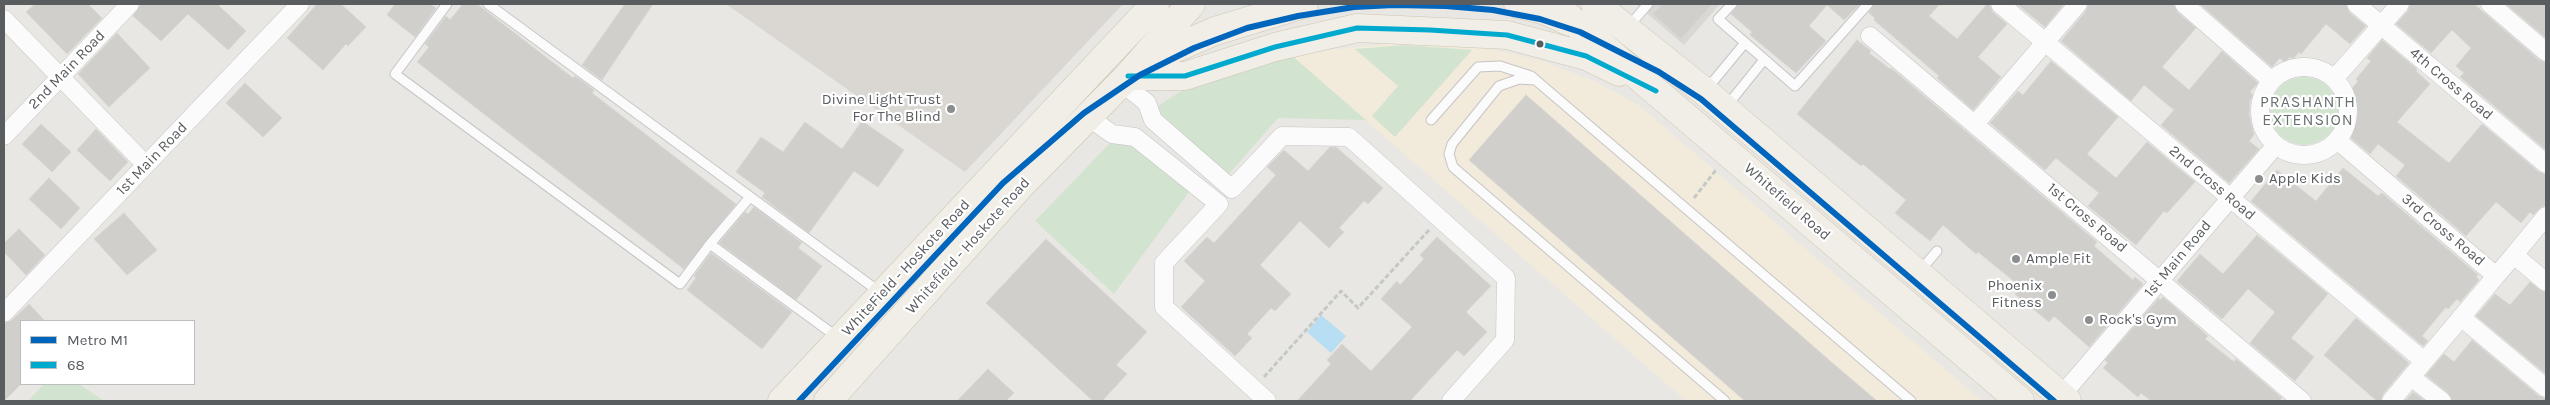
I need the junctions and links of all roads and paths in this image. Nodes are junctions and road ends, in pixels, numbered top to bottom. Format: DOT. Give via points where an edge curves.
graph roads {
  1 [pos="130,4"];
  2 [pos="300,4"];
  3 [pos="447,4"];
  4 [pos="488,4"];
  5 [pos="1154,4"];
  6 [pos="1191,4"];
  7 [pos="1304,4"];
  8 [pos="1518,4"];
  9 [pos="1553,4"];
  10 [pos="1595,4"];
  11 [pos="1648,4"];
  12 [pos="1732,4"];
  13 [pos="1868,4"];
  14 [pos="2000,4"];
  15 [pos="2078,4"];
  16 [pos="2184,4"];
  17 [pos="2356,4"];
  18 [pos="2400,4"];
  19 [pos="2490,4"];
  20 [pos="4,19"];
  21 [pos="2381,25"];
  22 [pos="1580,26"];
  23 [pos="1626,29"];
  24 [pos="1870,36"];
  25 [pos="2045,42"];
  26 [pos="1744,44"];
  27 [pos="2546,52"];
  28 [pos="1763,61"];
  29 [pos="1129,74"];
  30 [pos="60,76"];
  31 [pos="2334,79"];
  32 [pos="1540,81"];
  33 [pos="2272,81"];
  34 [pos="1656,91"];
  35 [pos="1714,100"];
  36 [pos="1087,116"];
  37 [pos="1152,120"];
  38 [pos="1431,120"];
  39 [pos="1975,124"];
  40 [pos="4,136"];
  41 [pos="1135,137"];
  42 [pos="2337,140"];
  43 [pos="2276,145"];
  44 [pos="2546,164"];
  45 [pos="146,165"];
  46 [pos="1718,167"];
  47 [pos="1232,189"];
  48 [pos="750,197"];
  49 [pos="1827,197"];
  50 [pos="2230,198"];
  51 [pos="1219,204"];
  52 [pos="1686,208"];
  53 [pos="2546,216"];
  54 [pos="1439,218"];
  55 [pos="1807,220"];
  56 [pos="1859,224"];
  57 [pos="710,244"];
  58 [pos="1839,247"];
  59 [pos="1937,251"];
  60 [pos="2514,255"];
  61 [pos="1918,274"];
  62 [pos="2496,276"];
  63 [pos="2160,280"];
  64 [pos="2546,282"];
  65 [pos="883,295"];
  66 [pos="4,314"];
  67 [pos="2461,317"];
  68 [pos="840,339"];
  69 [pos="2424,361"];
  70 [pos="2411,377"];
  71 [pos="2546,388"];
  72 [pos="1254,389"];
  73 [pos="2064,399"];
  74 [pos="782,401"];
  75 [pos="828,401"];
  76 [pos="1267,401"];
  77 [pos="1451,401"];
  78 [pos="1725,401"];
  79 [pos="1910,401"];
  80 [pos="2020,401"];
  81 [pos="2302,401"];
  82 [pos="2391,401"];
  83 [pos="2442,401"];
  1 -- 30 [label="street, 2nd Main Road"];
  2 -- 45 [label="street, 1st Main Road"];
  3 -- 57 [label="lane" via="395,74 680,284"];
  4 -- 48 [label="lane"];
  5 -- 65 [label="main road, WhiteField - Hoskote Road"];
  6 -- 29 [label="main road, Whitefield - Hoskote Road"];
  7 -- 29 [label="main road" via="1215,30"];
  8 -- 22 [label="main road" via="1546,11"];
  9 -- 22 [label="main road, Whitefield Road"];
  10 -- 23 [label="main road, Whitefield Road"];
  11 -- 23 [label="lane"];
  12 -- 26 [label="lane" via="1718,19"];
  13 -- 28 [label="lane" via="1795,86"];
  14 -- 25 [label="street, 2nd Cross Road"];
  15 -- 25 [label="street"];
  16 -- 33 [label="street"];
  17 -- 21 [label="street, 4th Cross Road"];
  18 -- 21 [label="street"];
  19 -- 27 [label="street"];
  20 -- 30 [label="street"];
  21 -- 31 [label="street"];
  21 -- 44 [label="street, 4th Cross Road"];
  22 -- 34 [label="main road, Whitefield Road"];
  23 -- 35 [label="main road, Whitefield Road"];
  24 -- 39 [label="street, 1st Cross Road"];
  25 -- 39 [label="street"];
  25 -- 50 [label="street, 2nd Cross Road"];
  26 -- 28 [label="lane"];
  26 -- 35 [label="lane"];
  28 -- 35 [label="lane"];
  29 -- 34 [label="main road" via="1184,76 1274,47 1357,28 1420,30 1507,35 1586,56"];
  29 -- 36 [label="main road, Whitefield - Hoskote Road"];
  29 -- 37 [label="street" via="1147,103"];
  30 -- 40 [label="street, 2nd Main Road"];
  30 -- 45 [label="street"];
  31 -- 33 [label="street" via="2306,67 2291,69"];
  31 -- 42 [label="street" via="2346,97 2348,109 2347,122"];
  32 -- 38 [label="lane" via="1510,68 1478,67"];
  32 -- 52 [label="lane"];
  32 -- 78 [label="lane" via="1519,79 1499,86 1452,144 1449,154 1453,167"];
  33 -- 43 [label="street" via="2264,93 2260,112 2264,129"];
  34 -- 55 [label="main road, Whitefield Road"];
  35 -- 49 [label="main road, Whitefield Road"];
  36 -- 41 [label="street" via="1112,134"];
  36 -- 75 [label="main road, Whitefield - Hoskote Road"];
  37 -- 41 [label="street"];
  37 -- 47 [label="street"];
  39 -- 63 [label="street, 1st Cross Road"];
  41 -- 51 [label="street"];
  42 -- 43 [label="street" via="2323,151 2309,155 2292,153"];
  42 -- 62 [label="street, 3rd Cross Road"];
  43 -- 50 [label="street, 1st Main Road"];
  45 -- 66 [label="street, 1st Main Road"];
  46 -- 52 [label="path"];
  47 -- 51 [label="street"];
  47 -- 54 [label="street" via="1282,136 1349,136"];
  48 -- 57 [label="lane"];
  48 -- 65 [label="lane"];
  49 -- 55 [label="main road"];
  49 -- 56 [label="main road, Whitefield Road"];
  50 -- 63 [label="street, 1st Main Road"];
  50 -- 69 [label="street, 2nd Cross Road"];
  51 -- 72 [label="street" via="1164,263 1164,307"];
  52 -- 79 [label="lane"];
  53 -- 60 [label="street, 3rd Cross Road"];
  54 -- 72 [label="path" via="1358,308 1340,291"];
  54 -- 77 [label="street" via="1506,278 1505,340"];
  55 -- 58 [label="main road, Whitefield Road"];
  56 -- 58 [label="main road"];
  56 -- 61 [label="main road, Whitefield Road"];
  57 -- 68 [label="lane"];
  58 -- 80 [label="main road, Whitefield Road"];
  59 -- 61 [label="lane"];
  60 -- 62 [label="street, 3rd Cross Road"];
  60 -- 64 [label="street"];
  61 -- 73 [label="main road, Whitefield Road"];
  62 -- 67 [label="street"];
  63 -- 73 [label="street, 1st Main Road"];
  63 -- 81 [label="street, 1st Cross Road"];
  65 -- 68 [label="main road, WhiteField - Hoskote Road"];
  67 -- 69 [label="street"];
  67 -- 71 [label="street"];
  68 -- 74 [label="main road, WhiteField - Hoskote Road"];
  69 -- 70 [label="street"];
  70 -- 82 [label="street"];
  70 -- 83 [label="street"];
  72 -- 76 [label="street"];
}
